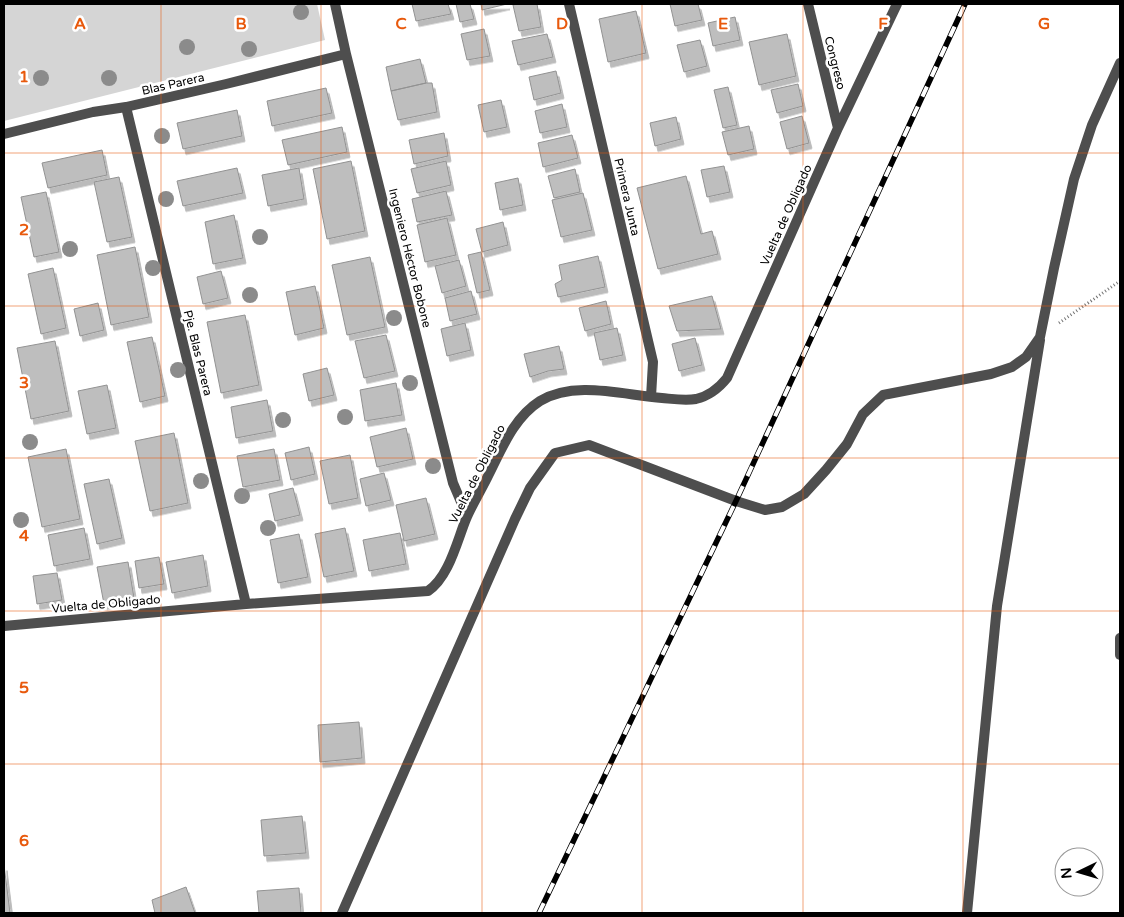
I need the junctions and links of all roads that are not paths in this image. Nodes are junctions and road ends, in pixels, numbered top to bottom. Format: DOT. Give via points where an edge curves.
graph roads {
  1 [pos="336,4"];
  2 [pos="569,4"];
  3 [pos="808,4"];
  4 [pos="897,4"];
  5 [pos="346,54"];
  6 [pos="1120,63"];
  7 [pos="126,107"];
  8 [pos="838,128"];
  9 [pos="4,134"];
  10 [pos="1040,337"];
  11 [pos="652,397"];
  12 [pos="467,516"];
  13 [pos="246,604"];
  14 [pos="4,626"];
  15 [pos="1120,638"];
  16 [pos="1120,655"];
  17 [pos="342,913"];
  18 [pos="967,913"];
  1 -- 5 [label="street, Ingeniero Héctor Bobone"];
  2 -- 11 [label="street, Primera Junta" via="653,362"];
  3 -- 8 [label="street, Congreso"];
  4 -- 8 [label="street, Vuelta de Obligado"];
  5 -- 7 [label="street, Blas Parera"];
  5 -- 12 [label="street, Ingeniero Héctor Bobone" via="453,483"];
  6 -- 10 [label="street" via="1092,125 1074,180"];
  7 -- 9 [label="street, Blas Parera"];
  7 -- 13 [label="street, Pje. Blas Parera"];
  8 -- 11 [label="street, Vuelta de Obligado" via="727,378 715,390 696,399"];
  10 -- 17 [label="street" via="1026,357 1012,367 883,395 863,414 847,444 804,494 782,507 765,510 736,501 589,445 555,453 530,488 515,519"];
  10 -- 18 [label="street" via="997,606"];
  11 -- 12 [label="street, Vuelta de Obligado" via="567,391 539,402 527,410 512,430"];
  12 -- 13 [label="street, Vuelta de Obligado" via="445,572 436,586 428,591"];
  13 -- 14 [label="street, Vuelta de Obligado"];
  15 -- 16 [label="street"];
}
